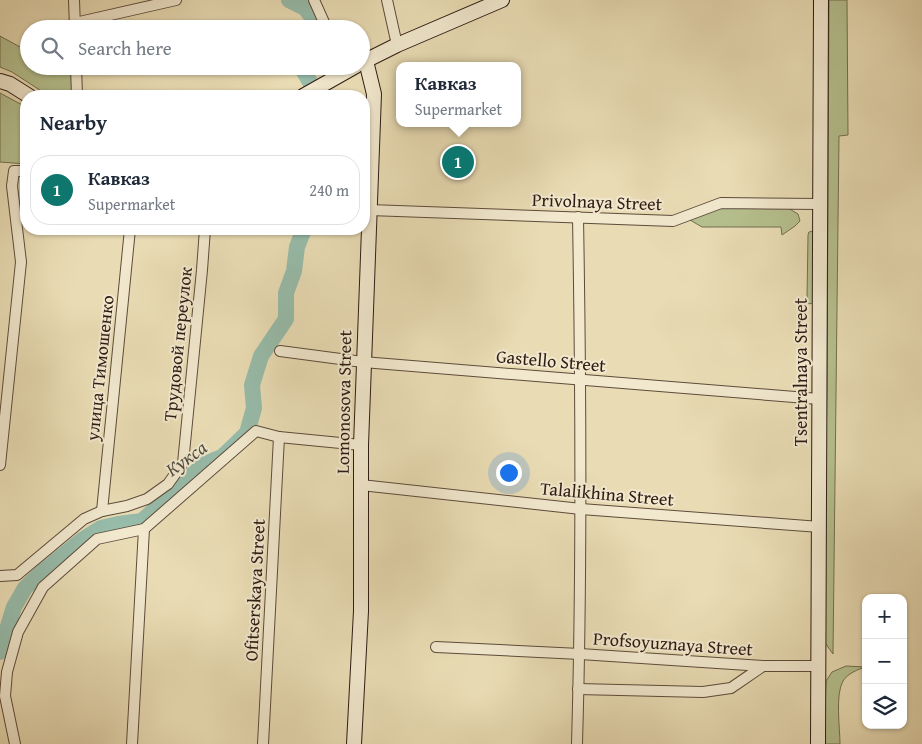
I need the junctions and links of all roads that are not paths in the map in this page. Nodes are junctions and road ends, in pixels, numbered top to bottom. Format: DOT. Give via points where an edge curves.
graph roads {
  1 [pos="74,0"];
  2 [pos="176,0"];
  3 [pos="314,0"];
  4 [pos="387,0"];
  5 [pos="502,0"];
  6 [pos="821,0"];
  7 [pos="75,20"];
  8 [pos="98,20"];
  9 [pos="323,20"];
  10 [pos="397,45"];
  11 [pos="370,58"];
  12 [pos="76,75"];
  13 [pos="340,75"];
  14 [pos="361,75"];
  15 [pos="0,81"];
  16 [pos="20,90"];
  17 [pos="77,90"];
  18 [pos="314,90"];
  19 [pos="20,171"];
  20 [pos="370,187"];
  21 [pos="821,204"];
  22 [pos="370,210"];
  23 [pos="578,217"];
  24 [pos="129,235"];
  25 [pos="204,235"];
  26 [pos="368,235"];
  27 [pos="280,351"];
  28 [pos="363,362"];
  29 [pos="581,380"];
  30 [pos="819,399"];
  31 [pos="279,437"];
  32 [pos="361,445"];
  33 [pos="0,465"];
  34 [pos="361,485"];
  35 [pos="581,509"];
  36 [pos="102,511"];
  37 [pos="820,527"];
  38 [pos="144,529"];
  39 [pos="0,576"];
  40 [pos="436,647"];
  41 [pos="580,654"];
  42 [pos="764,666"];
  43 [pos="818,666"];
  44 [pos="578,689"];
  45 [pos="15,744"];
  46 [pos="132,744"];
  47 [pos="264,744"];
  48 [pos="354,744"];
  49 [pos="577,744"];
  50 [pos="818,744"];
  1 -- 7 [label="street"];
  2 -- 8 [label="street"];
  3 -- 9 [label="street"];
  4 -- 10 [label="street"];
  5 -- 10 [label="street"];
  6 -- 21 [label="street, Tsentralnaya Street"];
  10 -- 11 [label="street"];
  12 -- 17 [label="street"];
  13 -- 18 [label="street"];
  14 -- 20 [label="street, Lomonosova Street" via="374,94"];
  15 -- 16 [label="street"];
  19 -- 33 [label="street" via="14,171 12,186 21,262"];
  21 -- 23 [label="street, Privolnaya Street" via="721,203 673,221"];
  21 -- 30 [label="street, Tsentralnaya Street"];
  22 -- 23 [label="street, Privolnaya Street"];
  23 -- 29 [label="street, Profsoyuznaya Street"];
  24 -- 36 [label="street, улица Тимошенко"];
  25 -- 36 [label="street, Трудовой переулок" via="183,463 168,484 147,499"];
  26 -- 28 [label="street, Lomonosova Street"];
  27 -- 28 [label="street, Gastello Street"];
  28 -- 29 [label="street, Gastello Street"];
  28 -- 32 [label="street, Lomonosova Street"];
  29 -- 30 [label="street, Gastello Street"];
  29 -- 35 [label="street, Profsoyuznaya Street"];
  30 -- 37 [label="street, Tsentralnaya Street"];
  31 -- 32 [label="street"];
  31 -- 38 [label="street" via="256,431"];
  31 -- 47 [label="street, Ofitserskaya Street"];
  32 -- 34 [label="street, Lomonosova Street"];
  34 -- 35 [label="street, Talalikhina Street"];
  34 -- 48 [label="street, Lomonosova Street" via="361,611"];
  35 -- 37 [label="street, Talalikhina Street"];
  35 -- 41 [label="street, Profsoyuznaya Street"];
  36 -- 39 [label="street" via="84,519 17,575"];
  37 -- 43 [label="street, Tsentralnaya Street"];
  38 -- 45 [label="street" via="97,539 43,587 18,632 7,672 5,696"];
  38 -- 46 [label="street"];
  40 -- 41 [label="street, Profsoyuznaya Street"];
  41 -- 42 [label="street, Profsoyuznaya Street"];
  41 -- 44 [label="street, Profsoyuznaya Street"];
  42 -- 43 [label="street, Profsoyuznaya Street"];
  42 -- 44 [label="street, Profsoyuznaya Street" via="731,688 703,692"];
  43 -- 50 [label="street, Tsentralnaya Street"];
  44 -- 49 [label="street, Profsoyuznaya Street"];
}
